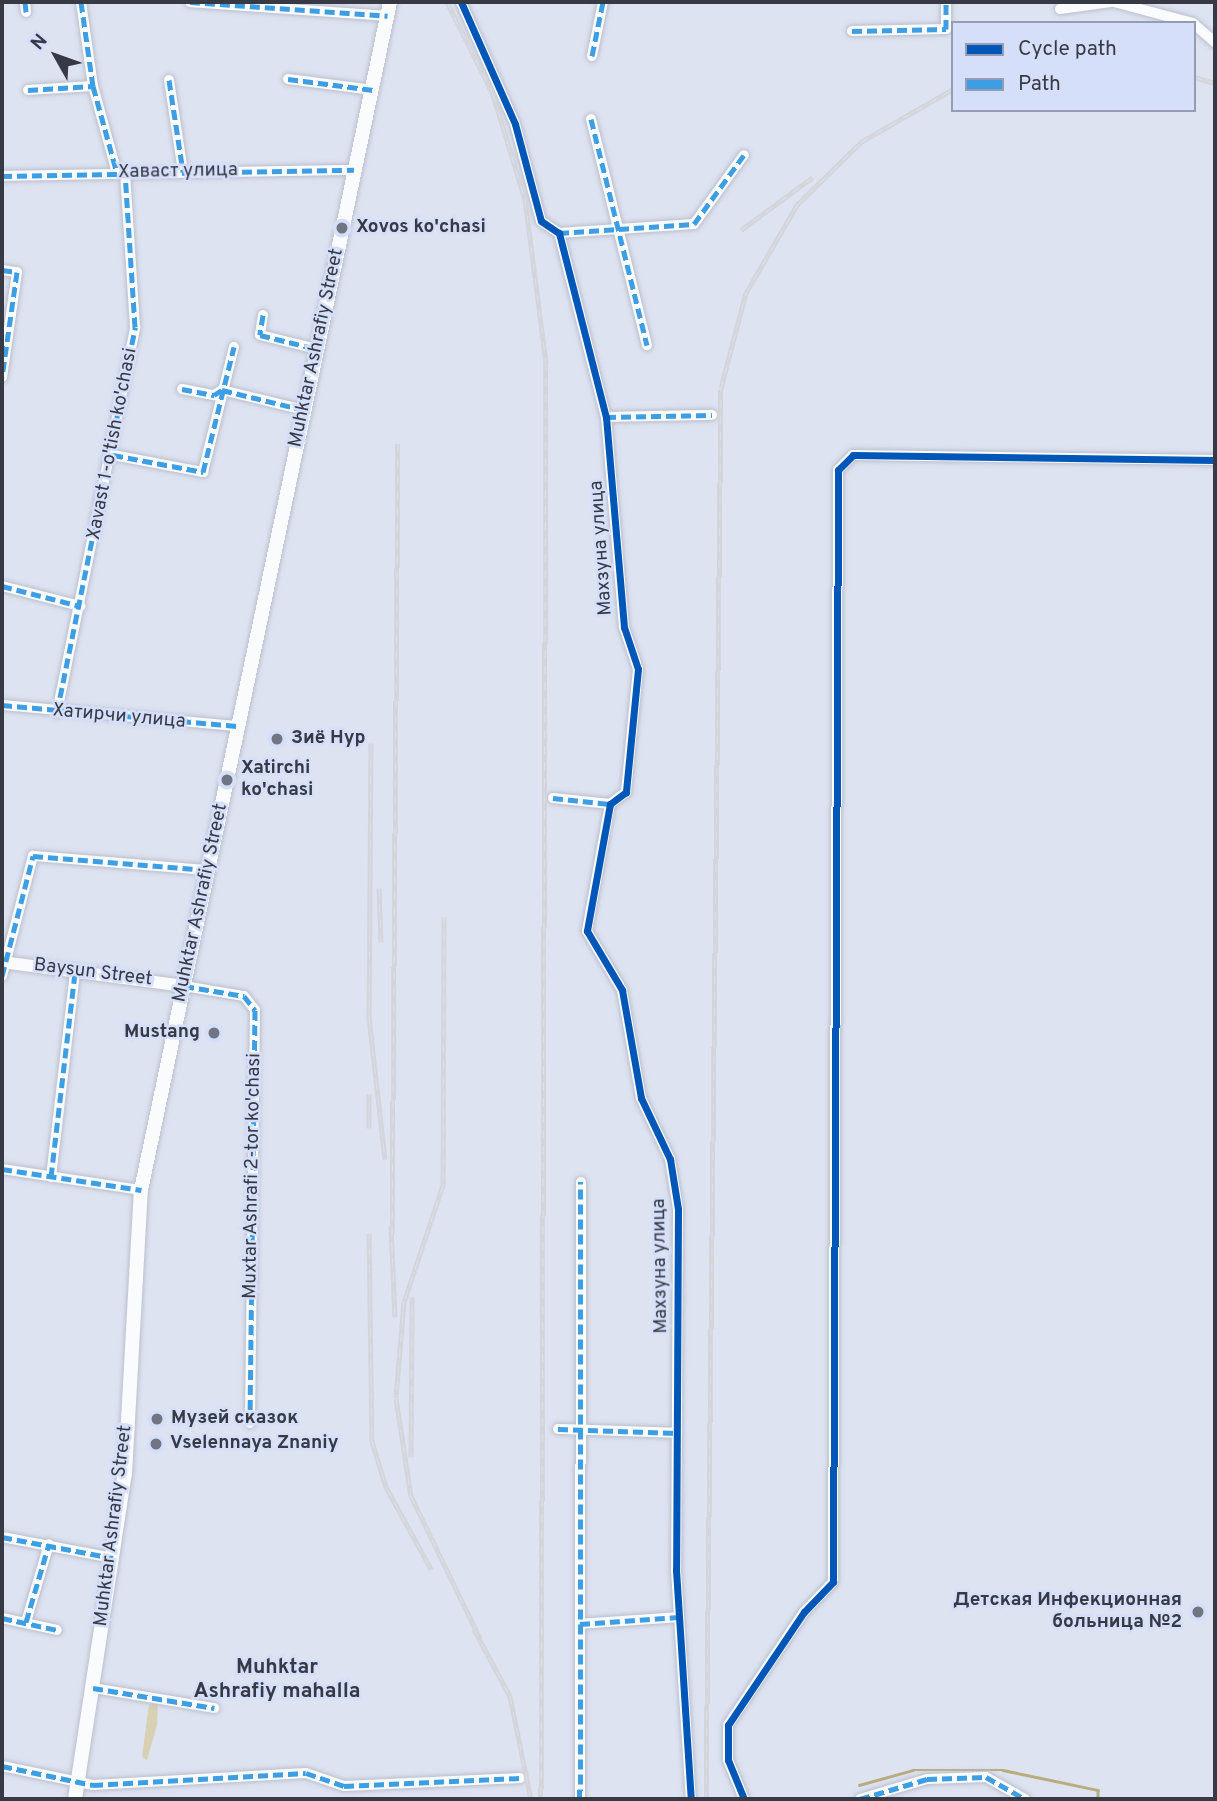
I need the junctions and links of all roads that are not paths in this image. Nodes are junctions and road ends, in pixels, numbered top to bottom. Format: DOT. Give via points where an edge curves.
graph roads {
  1 [pos="81,2"];
  2 [pos="190,2"];
  3 [pos="461,2"];
  4 [pos="603,2"];
  5 [pos="946,2"];
  6 [pos="1113,2"];
  7 [pos="390,7"];
  8 [pos="1060,9"];
  9 [pos="1185,21"];
  10 [pos="1196,26"];
  11 [pos="852,32"];
  12 [pos="1215,42"];
  13 [pos="592,56"];
  14 [pos="288,79"];
  15 [pos="169,80"];
  16 [pos="93,86"];
  17 [pos="28,90"];
  18 [pos="373,90"];
  19 [pos="592,119"];
  20 [pos="744,155"];
  21 [pos="354,170"];
  22 [pos="183,172"];
  23 [pos="121,173"];
  24 [pos="2,176"];
  25 [pos="619,229"];
  26 [pos="559,233"];
  27 [pos="2,271"];
  28 [pos="263,315"];
  29 [pos="647,345"];
  30 [pos="234,347"];
  31 [pos="317,349"];
  32 [pos="2,377"];
  33 [pos="182,389"];
  34 [pos="222,390"];
  35 [pos="304,410"];
  36 [pos="712,415"];
  37 [pos="606,417"];
  38 [pos="113,455"];
  39 [pos="1215,460"];
  40 [pos="2,586"];
  41 [pos="79,606"];
  42 [pos="2,705"];
  43 [pos="57,712"];
  44 [pos="237,726"];
  45 [pos="553,798"];
  46 [pos="610,804"];
  47 [pos="207,870"];
  48 [pos="3,962"];
  49 [pos="75,972"];
  50 [pos="2,976"];
  51 [pos="184,986"];
  52 [pos="2,1169"];
  53 [pos="51,1177"];
  54 [pos="582,1182"];
  55 [pos="141,1190"];
  56 [pos="250,1423"];
  57 [pos="558,1429"];
  58 [pos="579,1431"];
  59 [pos="677,1433"];
  60 [pos="2,1537"];
  61 [pos="49,1544"];
  62 [pos="113,1558"];
  63 [pos="679,1617"];
  64 [pos="2,1618"];
  65 [pos="26,1622"];
  66 [pos="580,1623"];
  67 [pos="57,1630"];
  68 [pos="93,1688"];
  69 [pos="214,1708"];
  70 [pos="2,1766"];
  71 [pos="520,1778"];
  72 [pos="78,1783"];
  73 [pos="1011,1794"];
  74 [pos="75,1799"];
  75 [pos="580,1799"];
  76 [pos="691,1799"];
  77 [pos="744,1799"];
  78 [pos="860,1799"];
  79 [pos="1025,1799"];
  1 -- 16 [label="street, Xavast 1-o'tish ko'chasi"];
  2 -- 7 [label="street"];
  3 -- 26 [label="street, Махзуна улица" via="514,124 541,221"];
  4 -- 13 [label="street"];
  5 -- 11 [label="street" via="946,29"];
  6 -- 8 [label="street"];
  6 -- 9 [label="street"];
  7 -- 18 [label="main road, Muhktar Ashrafiy Street"];
  10 -- 12 [label="street"];
  14 -- 18 [label="street"];
  15 -- 22 [label="street"];
  16 -- 17 [label="street"];
  16 -- 23 [label="street, Xavast 1-o'tish ko'chasi"];
  18 -- 21 [label="main road, Muhktar Ashrafiy Street"];
  19 -- 25 [label="street"];
  20 -- 25 [label="street" via="694,224"];
  21 -- 22 [label="street, Хаваст улица"];
  21 -- 31 [label="main road, Muhktar Ashrafiy Street"];
  22 -- 23 [label="street, Хаваст улица"];
  23 -- 24 [label="street, Хаваст улица"];
  23 -- 38 [label="street, Xavast 1-o'tish ko'chasi" via="136,316"];
  25 -- 26 [label="street"];
  25 -- 29 [label="street"];
  26 -- 37 [label="street, Махзуна улица"];
  27 -- 32 [label="street" via="17,272"];
  28 -- 31 [label="street" via="260,335"];
  30 -- 34 [label="street"];
  31 -- 35 [label="main road, Muhktar Ashrafiy Street"];
  33 -- 34 [label="street" via="214,395"];
  34 -- 35 [label="street"];
  34 -- 38 [label="street" via="203,472"];
  35 -- 44 [label="main road, Muhktar Ashrafiy Street"];
  36 -- 37 [label="street"];
  37 -- 46 [label="street, Махзуна улица" via="624,627 639,682 626,792"];
  38 -- 41 [label="street, Xavast 1-o'tish ko'chasi"];
  39 -- 77 [label="street" via="853,454 838,470 833,1581 804,1612 728,1725 728,1760"];
  40 -- 41 [label="street"];
  41 -- 43 [label="street, Xavast 1-o'tish ko'chasi"];
  42 -- 43 [label="street, Хатирчи улица"];
  43 -- 44 [label="street, Хатирчи улица"];
  44 -- 47 [label="main road, Muhktar Ashrafiy Street"];
  45 -- 46 [label="street"];
  46 -- 59 [label="street, Махзуна улица" via="587,931 622,990 640,1098 670,1159 678,1209"];
  47 -- 48 [label="street" via="33,856"];
  47 -- 51 [label="main road, Muhktar Ashrafiy Street"];
  48 -- 49 [label="street, Bаysun Street"];
  48 -- 50 [label="street"];
  49 -- 51 [label="street, Bаysun Street"];
  49 -- 53 [label="street"];
  51 -- 55 [label="main road, Muhktar Ashrafiy Street"];
  51 -- 56 [label="street, Muxtar Ashrafi 2-tor ko'chasi" via="244,996 255,1010"];
  52 -- 53 [label="street"];
  53 -- 55 [label="street"];
  54 -- 58 [label="street"];
  55 -- 62 [label="main road, Muhktar Ashrafiy Street" via="125,1474"];
  57 -- 58 [label="street"];
  58 -- 59 [label="street"];
  58 -- 66 [label="street"];
  59 -- 63 [label="street, Махзуна улица"];
  60 -- 61 [label="street"];
  61 -- 62 [label="street"];
  61 -- 65 [label="street"];
  62 -- 68 [label="main road, Muhktar Ashrafiy Street"];
  63 -- 66 [label="street"];
  63 -- 76 [label="street, Махзуна улица"];
  64 -- 65 [label="street"];
  65 -- 67 [label="street"];
  66 -- 75 [label="street"];
  68 -- 69 [label="street"];
  68 -- 72 [label="main road, Muhktar Ashrafiy Street"];
  70 -- 72 [label="street"];
  71 -- 72 [label="street" via="344,1786 306,1773"];
  72 -- 74 [label="main road, Muhktar Ashrafiy Street"];
  73 -- 78 [label="street" via="986,1777 927,1779"];
  73 -- 79 [label="street"];
}
